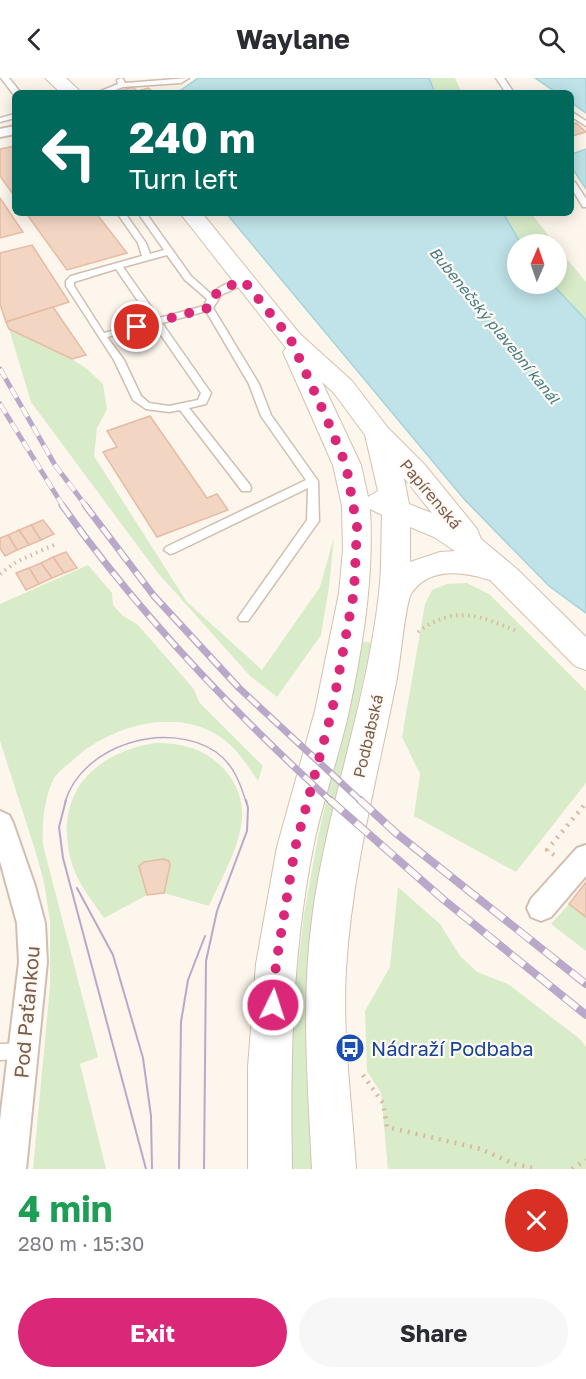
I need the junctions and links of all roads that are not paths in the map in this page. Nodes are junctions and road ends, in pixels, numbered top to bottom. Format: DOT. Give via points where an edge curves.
graph roads {
  1 [pos="5,78"];
  2 [pos="54,78"];
  3 [pos="185,78"];
  4 [pos="139,81"];
  5 [pos="121,82"];
  6 [pos="15,90"];
  7 [pos="69,90"];
  8 [pos="106,90"];
  9 [pos="574,187"];
  10 [pos="586,205"];
  11 [pos="123,216"];
  12 [pos="144,216"];
  13 [pos="193,216"];
  14 [pos="170,251"];
  15 [pos="147,257"];
  16 [pos="118,266"];
  17 [pos="244,281"];
  18 [pos="209,303"];
  19 [pos="155,321"];
  20 [pos="102,336"];
  21 [pos="290,338"];
  22 [pos="183,407"];
  23 [pos="378,433"];
  24 [pos="346,465"];
  25 [pos="313,481"];
  26 [pos="246,488"];
  27 [pos="396,513"];
  28 [pos="170,550"];
  29 [pos="358,550"];
  30 [pos="490,564"];
  31 [pos="396,592"];
  32 [pos="244,618"];
  33 [pos="586,657"];
  34 [pos="0,823"];
  35 [pos="586,858"];
  36 [pos="541,908"];
  37 [pos="11,1051"];
  38 [pos="10,1169"];
  39 [pos="270,1169"];
  40 [pos="334,1169"];
  1 -- 6 [label="lane"];
  2 -- 7 [label="main road"];
  3 -- 4 [label="lane"];
  4 -- 5 [label="lane"];
  5 -- 8 [label="lane"];
  9 -- 10 [label="lane"];
  11 -- 15 [label="lane"];
  12 -- 14 [label="lane"];
  13 -- 17 [label="main road, Podbabská"];
  14 -- 15 [label="lane"];
  14 -- 18 [label="lane"];
  15 -- 16 [label="lane"];
  16 -- 19 [label="lane"];
  16 -- 20 [label="lane" via="69,281"];
  17 -- 18 [label="lane" via="224,287"];
  17 -- 21 [label="main road, Podbabská"];
  18 -- 19 [label="lane"];
  18 -- 25 [label="lane" via="254,384 266,416"];
  19 -- 20 [label="lane"];
  19 -- 22 [label="lane" via="206,393 202,402"];
  20 -- 22 [label="lane" via="119,360 137,398 146,406"];
  21 -- 23 [label="main road, Podbabská" via="343,387"];
  21 -- 24 [label="main road, Podbabská"];
  22 -- 26 [label="lane"];
  23 -- 27 [label="main road, Podbabská"];
  23 -- 30 [label="main road, Papírenská"];
  24 -- 27 [label="main road, Papírenská"];
  24 -- 29 [label="main road, Podbabská" via="356,506"];
  25 -- 28 [label="lane"];
  25 -- 32 [label="lane" via="313,521"];
  27 -- 29 [label="main road" via="376,528"];
  27 -- 30 [label="main road, Papírenská" via="443,529"];
  27 -- 31 [label="main road, Podbabská"];
  29 -- 39 [label="main road, Podbabská" via="332,711 295,848 276,964 269,1067"];
  30 -- 31 [label="main road" via="438,562 412,573"];
  30 -- 33 [label="main road, Papírenská"];
  31 -- 40 [label="main road, Podbabská" via="331,917 326,1024"];
  34 -- 37 [label="street, Pod Paťankou" via="32,923 33,962"];
  35 -- 36 [label="street"];
  37 -- 38 [label="street, Pod Paťankou"];
}
